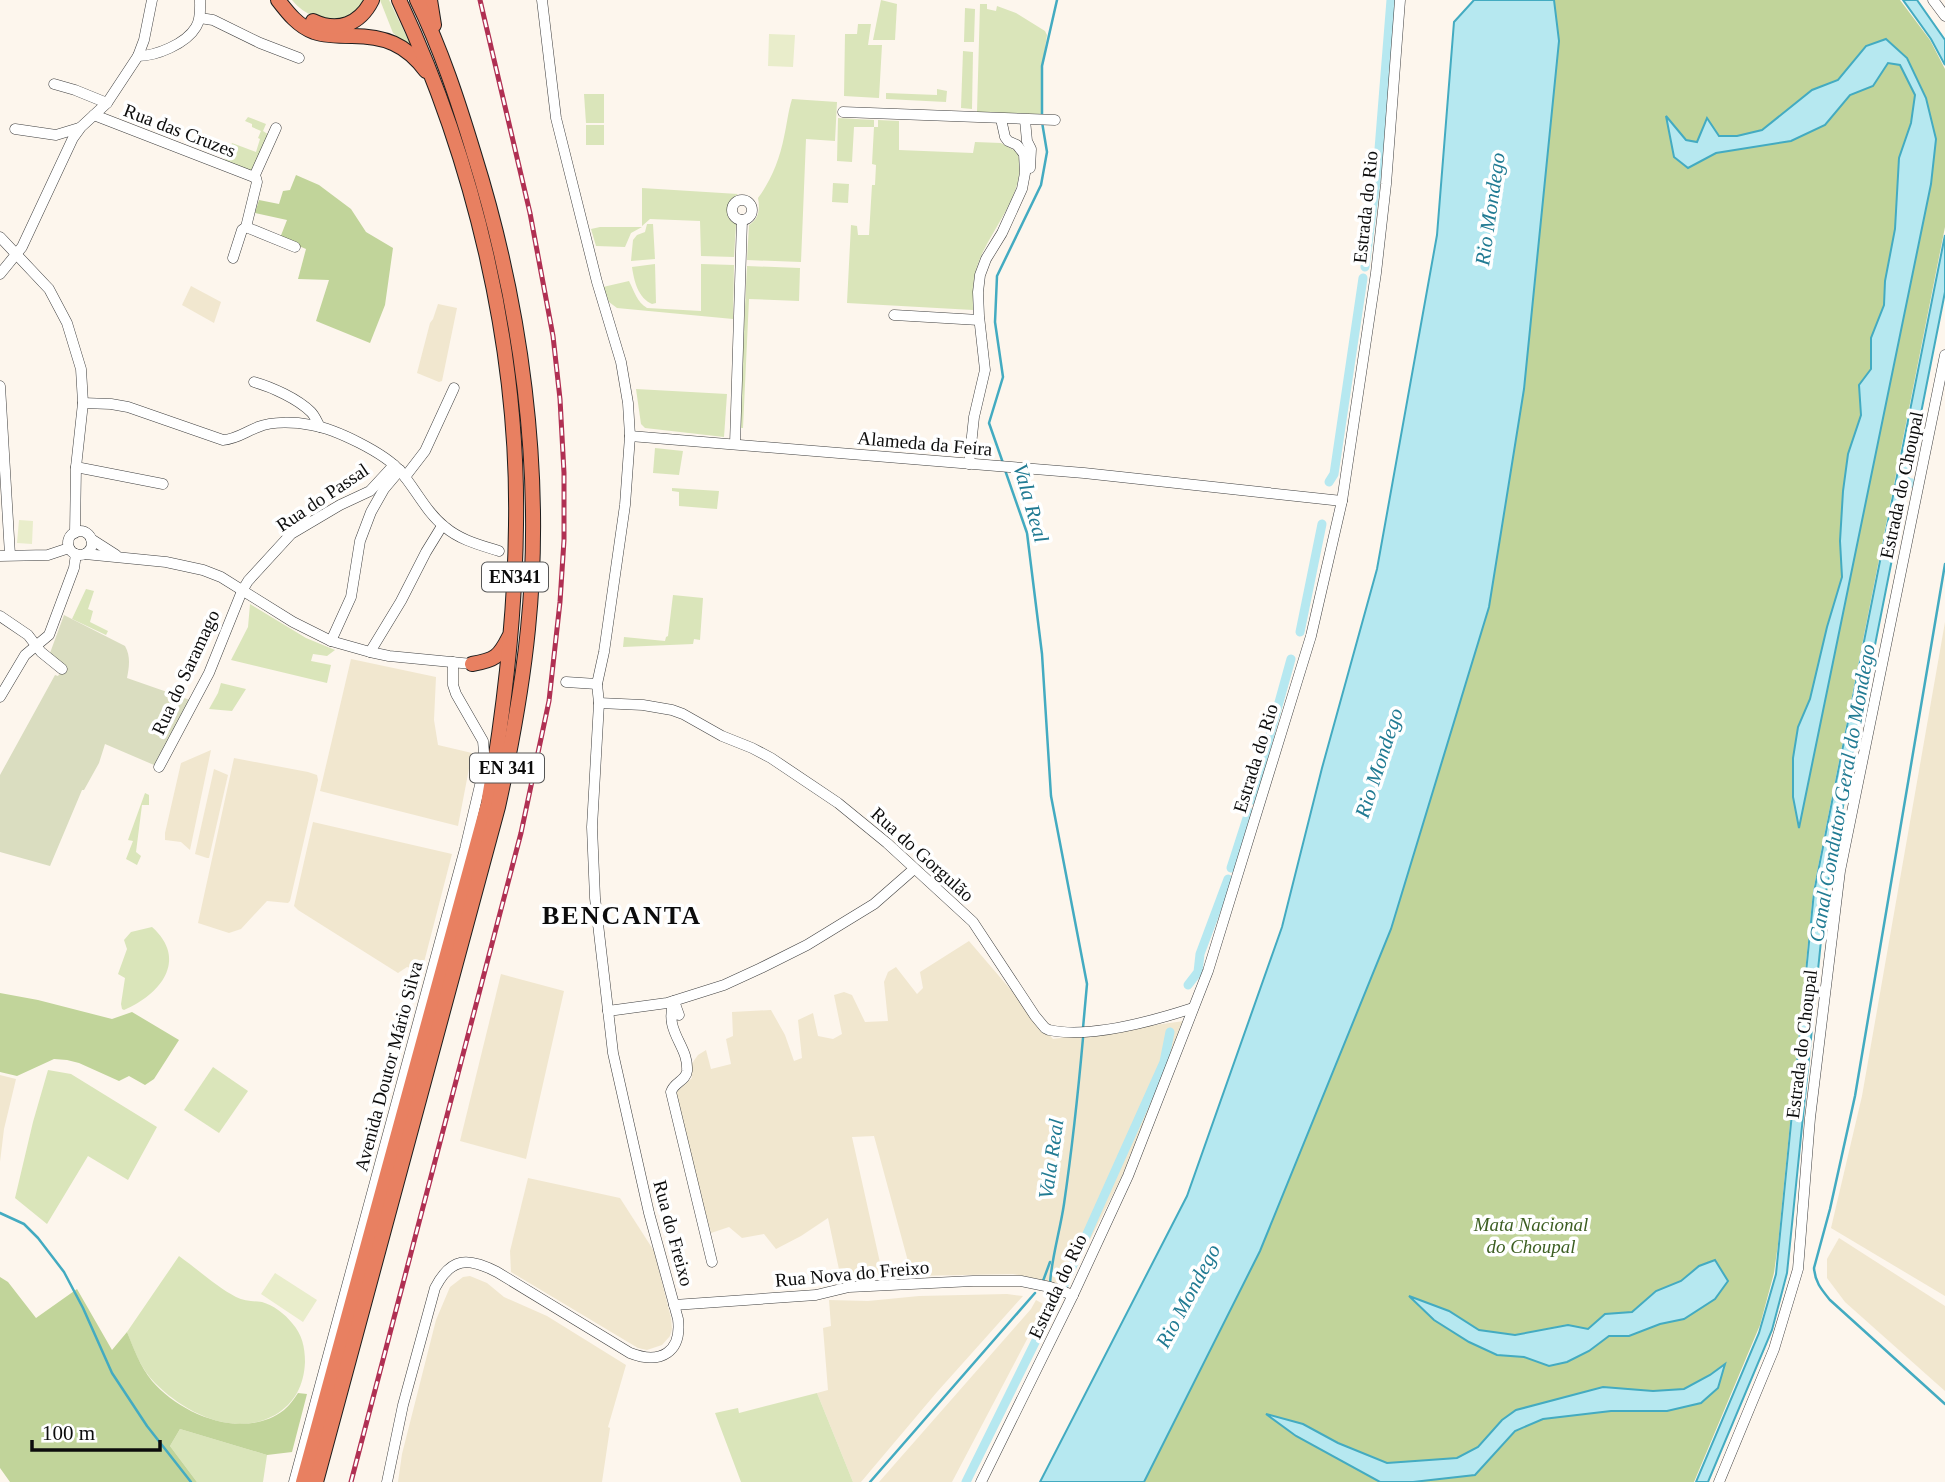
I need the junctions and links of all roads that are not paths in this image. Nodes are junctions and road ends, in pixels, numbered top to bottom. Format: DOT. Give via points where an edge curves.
graph roads {
  1 [pos="152,0"];
  2 [pos="200,0"];
  3 [pos="278,0"];
  4 [pos="289,0"];
  5 [pos="372,0"];
  6 [pos="399,0"];
  7 [pos="417,0"];
  8 [pos="430,0"];
  9 [pos="542,0"];
  10 [pos="1401,0"];
  11 [pos="1934,0"];
  12 [pos="1945,16"];
  13 [pos="200,18"];
  14 [pos="436,44"];
  15 [pos="138,56"];
  16 [pos="299,58"];
  17 [pos="54,84"];
  18 [pos="435,84"];
  19 [pos="107,103"];
  20 [pos="843,112"];
  21 [pos="94,115"];
  22 [pos="1002,119"];
  23 [pos="1025,120"];
  24 [pos="1055,120"];
  25 [pos="81,127"];
  26 [pos="276,128"];
  27 [pos="15,129"];
  28 [pos="1026,135"];
  29 [pos="1017,145"];
  30 [pos="254,177"];
  31 [pos="742,220"];
  32 [pos="246,227"];
  33 [pos="0,237"];
  34 [pos="295,247"];
  35 [pos="18,254"];
  36 [pos="233,258"];
  37 [pos="0,274"];
  38 [pos="894,315"];
  39 [pos="979,320"];
  40 [pos="1945,355"];
  41 [pos="254,382"];
  42 [pos="0,386"];
  43 [pos="454,388"];
  44 [pos="83,404"];
  45 [pos="320,427"];
  46 [pos="630,436"];
  47 [pos="734,444"];
  48 [pos="2,450"];
  49 [pos="972,464"];
  50 [pos="76,467"];
  51 [pos="400,470"];
  52 [pos="163,484"];
  53 [pos="1342,501"];
  54 [pos="442,526"];
  55 [pos="84,535"];
  56 [pos="499,551"];
  57 [pos="77,552"];
  58 [pos="5,555"];
  59 [pos="120,557"];
  60 [pos="242,591"];
  61 [pos="0,616"];
  62 [pos="512,633"];
  63 [pos="331,641"];
  64 [pos="36,646"];
  65 [pos="370,652"];
  66 [pos="453,662"];
  67 [pos="472,664"];
  68 [pos="62,669"];
  69 [pos="5,678"];
  70 [pos="566,682"];
  71 [pos="597,684"];
  72 [pos="0,697"];
  73 [pos="504,699"];
  74 [pos="598,703"];
  75 [pos="159,767"];
  76 [pos="914,869"];
  77 [pos="674,1001"];
  78 [pos="1193,1008"];
  79 [pos="608,1011"];
  80 [pos="679,1015"];
  81 [pos="712,1262"];
  82 [pos="1073,1295"];
  83 [pos="674,1305"];
  84 [pos="294,1482"];
  85 [pos="303,1482"];
  86 [pos="316,1482"];
  87 [pos="387,1482"];
  88 [pos="981,1482"];
  89 [pos="1720,1482"];
  1 -- 15 [label="street"];
  2 -- 13 [label="street"];
  3 -- 18 [label="highway" via="293,19 314,32 397,43"];
  4 -- 5 [label="highway" via="317,23 338,26 351,24 366,13"];
  6 -- 18 [label="highway"];
  7 -- 14 [label="highway, EN 341"];
  8 -- 14 [label="highway"];
  9 -- 46 [label="street, Rua do Freixo" via="556,118 621,362"];
  10 -- 53 [label="street, Estrada do Rio" via="1376,273"];
  11 -- 12 [label="street"];
  13 -- 15 [label="street" via="192,33 179,42"];
  13 -- 16 [label="street"];
  14 -- 86 [label="highway, EN 341" via="494,220 517,332 531,465 528,629 514,738 498,807"];
  15 -- 19 [label="street"];
  17 -- 19 [label="street"];
  18 -- 62 [label="highway, EN341" via="479,226 502,334 516,522"];
  19 -- 21 [label="street"];
  20 -- 22 [label="street"];
  21 -- 25 [label="street"];
  21 -- 30 [label="street, Rua das Cruzes"];
  22 -- 23 [label="street"];
  22 -- 29 [label="street" via="1004,137"];
  23 -- 24 [label="street"];
  23 -- 28 [label="street"];
  25 -- 27 [label="street" via="56,135"];
  25 -- 35 [label="street" via="65,151"];
  26 -- 30 [label="street, Rua das Cruzes"];
  28 -- 29 [label="street"];
  28 -- 49 [label="street" via="1031,149 1028,186 984,284 991,360"];
  29 -- 39 [label="street" via="1024,153 1022,189 980,275"];
  30 -- 32 [label="street, Rua das Cruzes" via="257,183"];
  31 -- 47 [label="street"];
  32 -- 34 [label="street"];
  32 -- 36 [label="street, Rua das Cruzes"];
  33 -- 35 [label="street"];
  35 -- 37 [label="street"];
  35 -- 44 [label="street" via="49,289 67,323 81,369"];
  38 -- 39 [label="street"];
  39 -- 49 [label="street" via="985,370 974,417"];
  40 -- 89 [label="street, Estrada do Choupal" via="1838,883 1810,1118 1798,1269 1774,1349"];
  41 -- 45 [label="street" via="275,387 312,414"];
  42 -- 48 [label="street"];
  43 -- 51 [label="street" via="425,451"];
  44 -- 45 [label="street" via="128,407 223,440 279,423"];
  44 -- 50 [label="street"];
  45 -- 51 [label="street" via="362,444"];
  46 -- 47 [label="street, Alameda da Feira"];
  46 -- 71 [label="street, Rua do Freixo" via="625,505"];
  47 -- 49 [label="street, Alameda da Feira"];
  48 -- 58 [label="street"];
  49 -- 53 [label="street, Alameda da Feira"];
  50 -- 52 [label="street"];
  50 -- 55 [label="street" via="76,502"];
  51 -- 54 [label="street"];
  51 -- 60 [label="street, Rua do Passal" via="291,534"];
  51 -- 63 [label="street" via="371,512 360,541 351,597"];
  53 -- 78 [label="street, Estrada do Rio" via="1311,636"];
  54 -- 56 [label="street"];
  54 -- 65 [label="street"];
  55 -- 57 [label="street" via="92,546"];
  55 -- 57 [label="street" via="70,537"];
  55 -- 59 [label="street"];
  57 -- 58 [label="street"];
  57 -- 59 [label="street"];
  57 -- 64 [label="street" via="53,626"];
  59 -- 60 [label="street" via="194,567"];
  60 -- 63 [label="street"];
  60 -- 75 [label="street, Rua do Saramago" via="209,673"];
  61 -- 64 [label="street"];
  62 -- 67 [label="highway" via="496,657"];
  62 -- 73 [label="highway, EN 341"];
  63 -- 65 [label="street"];
  64 -- 68 [label="street"];
  64 -- 69 [label="street"];
  65 -- 66 [label="street"];
  66 -- 67 [label="street"];
  66 -- 84 [label="street, Avenida Doutor Mário Silva" via="453,685 483,741 485,764"];
  67 -- 73 [label="highway" via="497,673"];
  69 -- 72 [label="street"];
  70 -- 71 [label="street"];
  71 -- 74 [label="street, Rua do Freixo"];
  73 -- 85 [label="highway, EN 341" via="488,804"];
  74 -- 76 [label="street, Rua do Gorgulão" via="672,710 752,748 838,803"];
  74 -- 79 [label="street, Rua do Freixo" via="592,838 594,898"];
  76 -- 77 [label="street" via="874,904 807,945 724,985"];
  76 -- 78 [label="street, Rua do Gorgulão" via="973,922 1049,1030 1088,1032"];
  77 -- 79 [label="street"];
  77 -- 80 [label="street"];
  77 -- 81 [label="street" via="673,1031 686,1058 687,1073 671,1092"];
  78 -- 82 [label="street, Estrada do Rio" via="1128,1176"];
  79 -- 83 [label="street, Rua do Freixo" via="613,1053"];
  82 -- 83 [label="street, Rua Nova do Freixo" via="1021,1281 973,1281 849,1287 816,1295"];
  82 -- 88 [label="street, Estrada do Rio"];
  83 -- 87 [label="street, Rua do Freixo" via="680,1332 677,1341 658,1357 647,1358 630,1353 481,1264 460,1262 449,1268 435,1288"];
}
